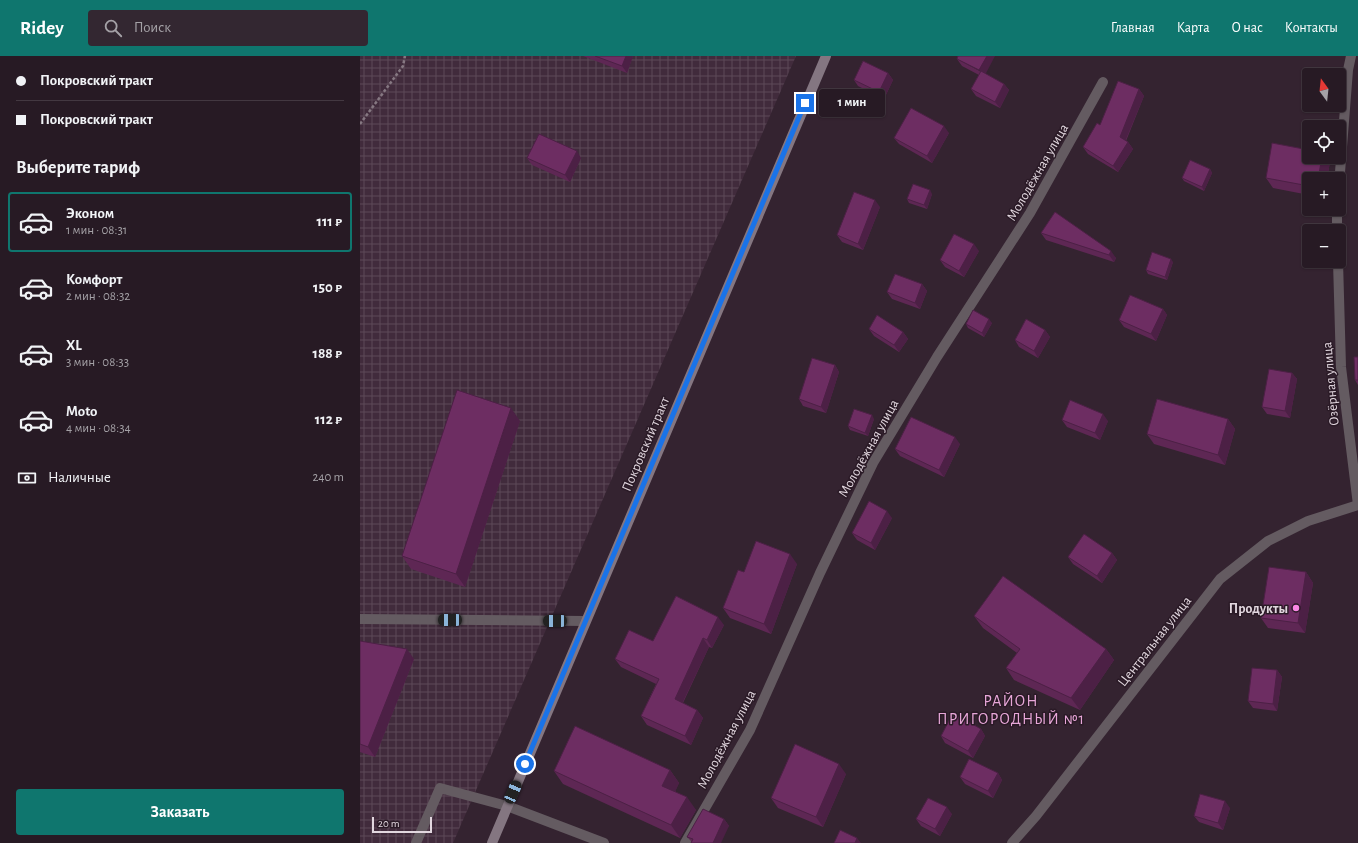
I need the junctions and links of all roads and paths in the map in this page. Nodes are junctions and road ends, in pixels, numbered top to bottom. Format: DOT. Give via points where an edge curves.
graph roads {
  1 [pos="405,56"];
  2 [pos="826,56"];
  3 [pos="1351,56"];
  4 [pos="1103,82"];
  5 [pos="360,124"];
  6 [pos="1340,172"];
  7 [pos="1338,268"];
  8 [pos="1358,505"];
  9 [pos="360,619"];
  10 [pos="585,621"];
  11 [pos="507,806"];
  12 [pos="416,843"];
  13 [pos="492,843"];
  14 [pos="604,843"];
  15 [pos="685,843"];
  16 [pos="1012,843"];
  1 -- 5 [label="path" via="403,66"];
  2 -- 10 [label="main road, Покровский тракт"];
  3 -- 6 [label="street"];
  4 -- 15 [label="street, Молодёжная улица" via="1030,213 937,357 873,463 820,573 750,730"];
  7 -- 8 [label="street, Озёрная улица" via="1341,368"];
  8 -- 16 [label="street, Центральная улица" via="1308,521 1268,541 1220,579 1036,816"];
  9 -- 10 [label="street"];
  10 -- 11 [label="main road, Покровский тракт"];
  11 -- 12 [label="street" via="440,788"];
  11 -- 13 [label="main road, Покровский тракт"];
  11 -- 14 [label="street"];
}
